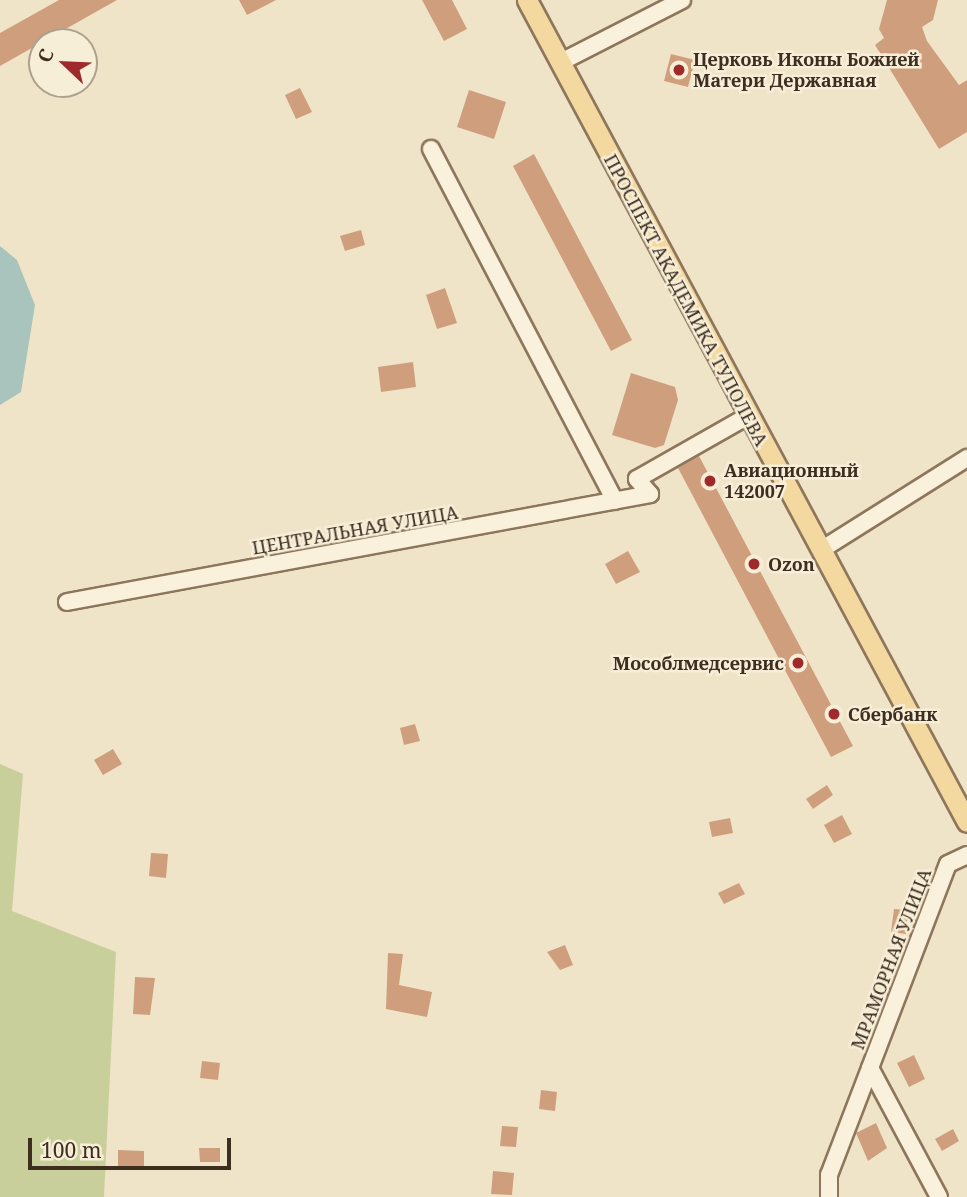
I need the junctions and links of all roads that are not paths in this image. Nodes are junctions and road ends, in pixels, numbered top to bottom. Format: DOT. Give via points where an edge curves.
graph roads {
  1 [pos="527,0"];
  2 [pos="682,0"];
  3 [pos="561,62"];
  4 [pos="431,149"];
  5 [pos="746,417"];
  6 [pos="967,458"];
  7 [pos="615,501"];
  8 [pos="821,550"];
  9 [pos="67,602"];
  10 [pos="967,822"];
  11 [pos="967,855"];
  12 [pos="870,1068"];
  13 [pos="829,1197"];
  14 [pos="939,1197"];
  1 -- 3 [label="main road, ПРОСПЕКТ АКАДЕМИКА ТУПОЛЕВА"];
  2 -- 3 [label="street"];
  3 -- 5 [label="main road, ПРОСПЕКТ АКАДЕМИКА ТУПОЛЕВА"];
  4 -- 7 [label="street"];
  5 -- 7 [label="street, ЦЕНТРАЛЬНАЯ УЛИЦА" via="638,479 650,494"];
  5 -- 8 [label="main road, ПРОСПЕКТ АКАДЕМИКА ТУПОЛЕВА"];
  6 -- 8 [label="street"];
  7 -- 9 [label="street, ЦЕНТРАЛЬНАЯ УЛИЦА"];
  8 -- 10 [label="main road, ПРОСПЕКТ АКАДЕМИКА ТУПОЛЕВА"];
  11 -- 12 [label="street, МРАМОРНАЯ УЛИЦА" via="948,864"];
  12 -- 13 [label="street" via="829,1175"];
  12 -- 14 [label="street, МРАМОРНАЯ УЛИЦА"];
}
